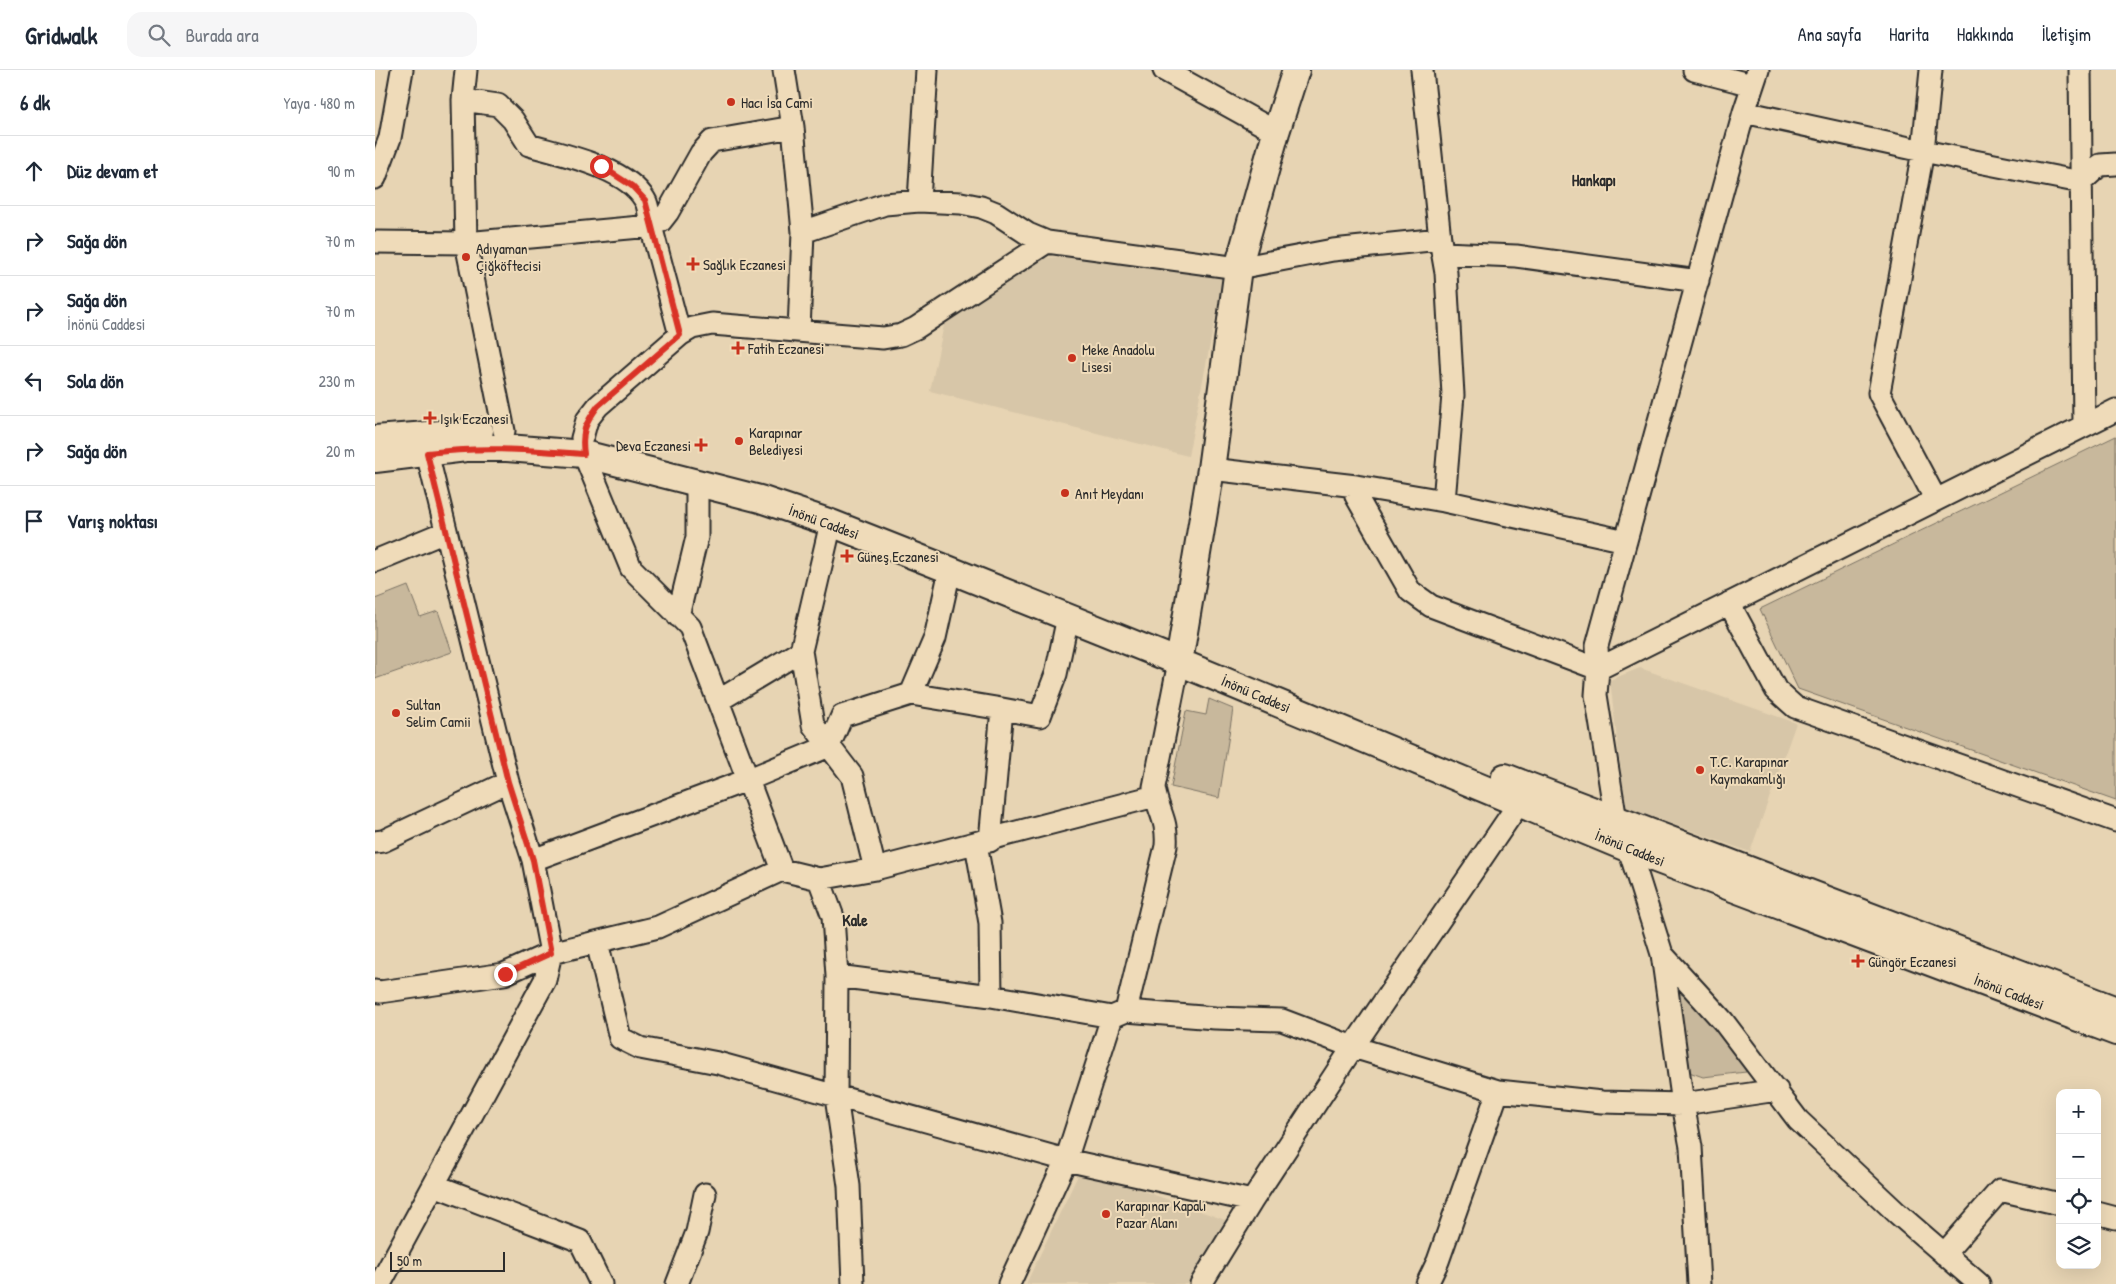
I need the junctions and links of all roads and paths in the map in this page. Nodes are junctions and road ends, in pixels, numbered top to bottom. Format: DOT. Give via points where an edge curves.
graph roads {
  1 [pos="403,70"];
  2 [pos="466,70"];
  3 [pos="784,70"];
  4 [pos="927,70"];
  5 [pos="1163,70"];
  6 [pos="1296,70"];
  7 [pos="1422,70"];
  8 [pos="1694,70"];
  9 [pos="1931,70"];
  10 [pos="2080,70"];
  11 [pos="1755,77"];
  12 [pos="463,100"];
  13 [pos="1744,112"];
  14 [pos="793,127"];
  15 [pos="1276,132"];
  16 [pos="1923,151"];
  17 [pos="2116,164"];
  18 [pos="375,178"];
  19 [pos="2081,182"];
  20 [pos="919,201"];
  21 [pos="651,226"];
  22 [pos="803,232"];
  23 [pos="375,242"];
  24 [pos="1047,242"];
  25 [pos="466,243"];
  26 [pos="1441,246"];
  27 [pos="1238,268"];
  28 [pos="1698,281"];
  29 [pos="799,331"];
  30 [pos="680,335"];
  31 [pos="2116,410"];
  32 [pos="2084,426"];
  33 [pos="504,431"];
  34 [pos="375,439"];
  35 [pos="583,446"];
  36 [pos="427,453"];
  37 [pos="375,458"];
  38 [pos="1211,469"];
  39 [pos="697,482"];
  40 [pos="1356,486"];
  41 [pos="1935,500"];
  42 [pos="1444,501"];
  43 [pos="831,523"];
  44 [pos="445,532"];
  45 [pos="1626,542"];
  46 [pos="375,561"];
  47 [pos="950,570"];
  48 [pos="1729,602"];
  49 [pos="678,616"];
  50 [pos="1068,617"];
  51 [pos="801,651"];
  52 [pos="1181,654"];
  53 [pos="1598,669"];
  54 [pos="911,694"];
  55 [pos="718,701"];
  56 [pos="1002,709"];
  57 [pos="829,746"];
  58 [pos="747,780"];
  59 [pos="508,782"];
  60 [pos="1525,795"];
  61 [pos="1155,796"];
  62 [pos="1617,821"];
  63 [pos="2116,821"];
  64 [pos="375,842"];
  65 [pos="983,842"];
  66 [pos="1629,848"];
  67 [pos="533,860"];
  68 [pos="875,869"];
  69 [pos="782,870"];
  70 [pos="819,879"];
  71 [pos="597,942"];
  72 [pos="551,953"];
  73 [pos="1662,954"];
  74 [pos="837,976"];
  75 [pos="375,991"];
  76 [pos="991,996"];
  77 [pos="2116,1010"];
  78 [pos="1119,1014"];
  79 [pos="2116,1032"];
  80 [pos="1353,1046"];
  81 [pos="1777,1090"];
  82 [pos="1498,1091"];
  83 [pos="836,1097"];
  84 [pos="1683,1104"];
  85 [pos="1066,1160"];
  86 [pos="434,1185"];
  87 [pos="705,1194"];
  88 [pos="1252,1201"];
  89 [pos="2056,1203"];
  90 [pos="2101,1214"];
  91 [pos="2116,1218"];
  92 [pos="1944,1254"];
  93 [pos="380,1284"];
  94 [pos="601,1284"];
  95 [pos="677,1284"];
  96 [pos="853,1284"];
  97 [pos="1009,1284"];
  98 [pos="1201,1284"];
  99 [pos="1427,1284"];
  100 [pos="1699,1284"];
  101 [pos="1979,1284"];
  1 -- 18 [label="street" via="390,138"];
  2 -- 12 [label="street"];
  3 -- 14 [label="street"];
  4 -- 20 [label="street"];
  5 -- 15 [label="street"];
  6 -- 15 [label="main road"];
  7 -- 26 [label="street"];
  8 -- 11 [label="street"];
  9 -- 16 [label="street"];
  10 -- 19 [label="street"];
  11 -- 13 [label="street"];
  12 -- 21 [label="street" via="498,105 513,120 529,145 601,166 632,186 645,200"];
  12 -- 25 [label="street"];
  13 -- 16 [label="street"];
  13 -- 28 [label="street"];
  14 -- 21 [label="street" via="712,141 701,153 668,212"];
  14 -- 22 [label="street"];
  15 -- 27 [label="main road"];
  16 -- 19 [label="street"];
  16 -- 41 [label="street" via="1879,393"];
  17 -- 19 [label="street" via="2101,165"];
  19 -- 32 [label="street"];
  20 -- 22 [label="street" via="885,204"];
  20 -- 24 [label="street" via="981,206"];
  21 -- 25 [label="street"];
  21 -- 30 [label="street"];
  22 -- 29 [label="street"];
  23 -- 25 [label="street"];
  24 -- 27 [label="street"];
  24 -- 29 [label="street" via="901,335 883,338"];
  25 -- 33 [label="street"];
  26 -- 27 [label="street" via="1333,250"];
  26 -- 28 [label="street"];
  26 -- 42 [label="street" via="1446,273 1453,395"];
  27 -- 38 [label="main road"];
  28 -- 45 [label="street"];
  29 -- 30 [label="street" via="712,324 692,328"];
  30 -- 35 [label="street" via="598,406 587,420"];
  31 -- 32 [label="street"];
  32 -- 41 [label="street"];
  33 -- 34 [label="main road, İnönü Caddesi"];
  33 -- 35 [label="main road, İnönü Caddesi"];
  35 -- 36 [label="main road, İnönü Caddesi" via="466,448"];
  35 -- 39 [label="main road, İnönü Caddesi"];
  35 -- 49 [label="street" via="631,568"];
  35 -- 52 [label="main road, İnönü Caddesi" via="699,466 835,507"];
  36 -- 37 [label="main road, İnönü Caddesi"];
  36 -- 44 [label="street"];
  38 -- 40 [label="street"];
  38 -- 52 [label="main road"];
  39 -- 43 [label="main road, İnönü Caddesi"];
  39 -- 49 [label="street" via="697,537"];
  40 -- 42 [label="street"];
  40 -- 53 [label="street" via="1356,496 1410,590 1431,606"];
  41 -- 48 [label="street"];
  42 -- 45 [label="street"];
  43 -- 47 [label="main road, İnönü Caddesi"];
  43 -- 51 [label="street"];
  44 -- 46 [label="street"];
  44 -- 59 [label="street"];
  45 -- 53 [label="street" via="1597,646"];
  47 -- 50 [label="main road, İnönü Caddesi"];
  47 -- 54 [label="street" via="935,638"];
  48 -- 53 [label="street"];
  48 -- 63 [label="street" via="1776,690 1795,707"];
  49 -- 55 [label="street" via="690,627"];
  50 -- 52 [label="main road, İnönü Caddesi"];
  50 -- 56 [label="street" via="1056,674 1040,716"];
  51 -- 55 [label="street"];
  51 -- 57 [label="street" via="813,724"];
  52 -- 60 [label="main road, İnönü Caddesi"];
  52 -- 61 [label="street" via="1153,787"];
  53 -- 62 [label="street" via="1596,695"];
  54 -- 56 [label="street"];
  54 -- 57 [label="street" via="842,716"];
  55 -- 58 [label="street"];
  56 -- 65 [label="street"];
  57 -- 58 [label="street"];
  57 -- 68 [label="street" via="852,776"];
  58 -- 67 [label="street"];
  58 -- 69 [label="street"];
  59 -- 64 [label="street"];
  59 -- 67 [label="street"];
  60 -- 62 [label="main road, İnönü Caddesi"];
  60 -- 66 [label="main road, İnönü Caddesi"];
  60 -- 80 [label="street"];
  61 -- 65 [label="street"];
  61 -- 78 [label="street" via="1165,819 1166,846"];
  62 -- 66 [label="street"];
  62 -- 77 [label="main road, İnönü Caddesi"];
  65 -- 68 [label="street"];
  65 -- 76 [label="street" via="990,923"];
  66 -- 73 [label="street"];
  66 -- 79 [label="main road, İnönü Caddesi"];
  67 -- 72 [label="street"];
  68 -- 70 [label="street"];
  69 -- 70 [label="street"];
  69 -- 71 [label="street" via="658,927"];
  70 -- 74 [label="street" via="833,918"];
  71 -- 72 [label="street"];
  71 -- 83 [label="street" via="620,1038 640,1048 718,1063"];
  72 -- 75 [label="street" via="505,974"];
  72 -- 86 [label="street" via="545,980"];
  73 -- 81 [label="street" via="1723,1021"];
  73 -- 84 [label="street"];
  74 -- 76 [label="street"];
  74 -- 83 [label="street"];
  76 -- 78 [label="street"];
  78 -- 80 [label="street" via="1282,1020"];
  78 -- 85 [label="street"];
  80 -- 82 [label="street"];
  80 -- 88 [label="street"];
  81 -- 84 [label="street"];
  81 -- 92 [label="street" via="1797,1120"];
  82 -- 84 [label="street" via="1602,1102"];
  82 -- 99 [label="street"];
  83 -- 85 [label="street"];
  83 -- 96 [label="street" via="849,1186"];
  84 -- 100 [label="street" via="1691,1147"];
  85 -- 88 [label="street"];
  85 -- 97 [label="street"];
  86 -- 93 [label="street"];
  86 -- 94 [label="street" via="580,1241"];
  87 -- 95 [label="street" via="697,1232"];
  88 -- 98 [label="street"];
  89 -- 92 [label="street" via="2000,1190"];
  90 -- 91 [label="street"];
  92 -- 101 [label="street"];
}
